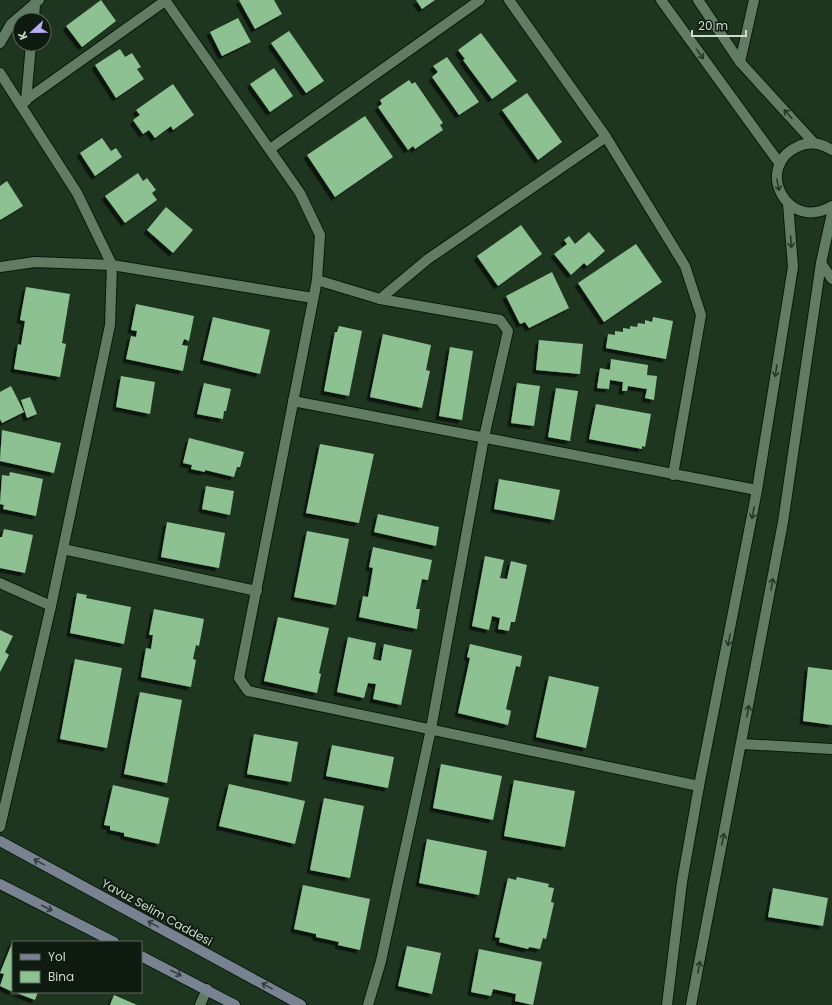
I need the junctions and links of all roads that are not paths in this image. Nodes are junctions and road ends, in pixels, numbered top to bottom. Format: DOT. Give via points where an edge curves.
graph roads {
  1 [pos="480,0"];
  2 [pos="509,0"];
  3 [pos="661,0"];
  4 [pos="698,0"];
  5 [pos="754,0"];
  6 [pos="37,1"];
  7 [pos="165,1"];
  8 [pos="35,12"];
  9 [pos="0,43"];
  10 [pos="30,52"];
  11 [pos="740,62"];
  12 [pos="0,73"];
  13 [pos="23,102"];
  14 [pos="606,137"];
  15 [pos="814,143"];
  16 [pos="270,149"];
  17 [pos="832,150"];
  18 [pos="780,164"];
  19 [pos="788,203"];
  20 [pos="832,206"];
  21 [pos="832,213"];
  22 [pos="821,263"];
  23 [pos="112,265"];
  24 [pos="0,267"];
  25 [pos="832,279"];
  26 [pos="317,280"];
  27 [pos="313,298"];
  28 [pos="380,299"];
  29 [pos="293,401"];
  30 [pos="484,437"];
  31 [pos="673,475"];
  32 [pos="757,490"];
  33 [pos="63,549"];
  34 [pos="0,583"];
  35 [pos="257,591"];
  36 [pos="51,606"];
  37 [pos="431,729"];
  38 [pos="742,744"];
  39 [pos="832,749"];
  40 [pos="699,786"];
  41 [pos="0,827"];
  42 [pos="0,841"];
  43 [pos="0,884"];
  44 [pos="112,941"];
  45 [pos="142,956"];
  46 [pos="207,989"];
  47 [pos="200,1005"];
  48 [pos="235,1005"];
  49 [pos="301,1005"];
  50 [pos="368,1005"];
  51 [pos="667,1005"];
  52 [pos="691,1005"];
  1 -- 16 [label="street"];
  2 -- 14 [label="street"];
  3 -- 18 [label="street, one-way"];
  4 -- 11 [label="street"];
  5 -- 11 [label="street"];
  6 -- 8 [label="street"];
  6 -- 9 [label="street" via="11,24"];
  7 -- 13 [label="street"];
  7 -- 16 [label="street"];
  10 -- 13 [label="street"];
  15 -- 11 [label="street, one-way"];
  12 -- 13 [label="street"];
  13 -- 23 [label="street" via="77,193"];
  14 -- 28 [label="street" via="428,259"];
  14 -- 31 [label="street" via="685,266 701,315"];
  15 -- 17 [label="street"];
  15 -- 18 [label="street" via="802,144 791,149"];
  16 -- 26 [label="street" via="300,192 320,235"];
  18 -- 19 [label="street, one-way" via="777,179 779,190"];
  19 -- 20 [label="street" via="802,212 814,213"];
  19 -- 32 [label="street, one-way" via="793,267"];
  21 -- 22 [label="street"];
  22 -- 25 [label="street"];
  38 -- 22 [label="street, one-way" via="783,522"];
  23 -- 24 [label="street" via="35,262"];
  23 -- 27 [label="street"];
  23 -- 33 [label="street" via="110,325"];
  26 -- 27 [label="street"];
  26 -- 28 [label="street"];
  27 -- 29 [label="street"];
  28 -- 30 [label="street" via="500,320 508,331"];
  29 -- 30 [label="street"];
  29 -- 35 [label="street"];
  30 -- 31 [label="street"];
  30 -- 37 [label="street"];
  31 -- 32 [label="street"];
  32 -- 40 [label="street, one-way"];
  33 -- 35 [label="street"];
  33 -- 36 [label="street"];
  34 -- 36 [label="street"];
  35 -- 37 [label="street" via="239,678 248,691"];
  36 -- 41 [label="street"];
  37 -- 40 [label="street"];
  37 -- 50 [label="street" via="381,961"];
  38 -- 39 [label="street"];
  52 -- 38 [label="street, one-way"];
  40 -- 51 [label="street" via="682,882"];
  49 -- 42 [label="main road, Yavuz Selim Caddesi, one-way"];
  43 -- 44 [label="main road, one-way"];
  45 -- 46 [label="main road, one-way"];
  46 -- 47 [label="street"];
  46 -- 48 [label="main road"];
}
